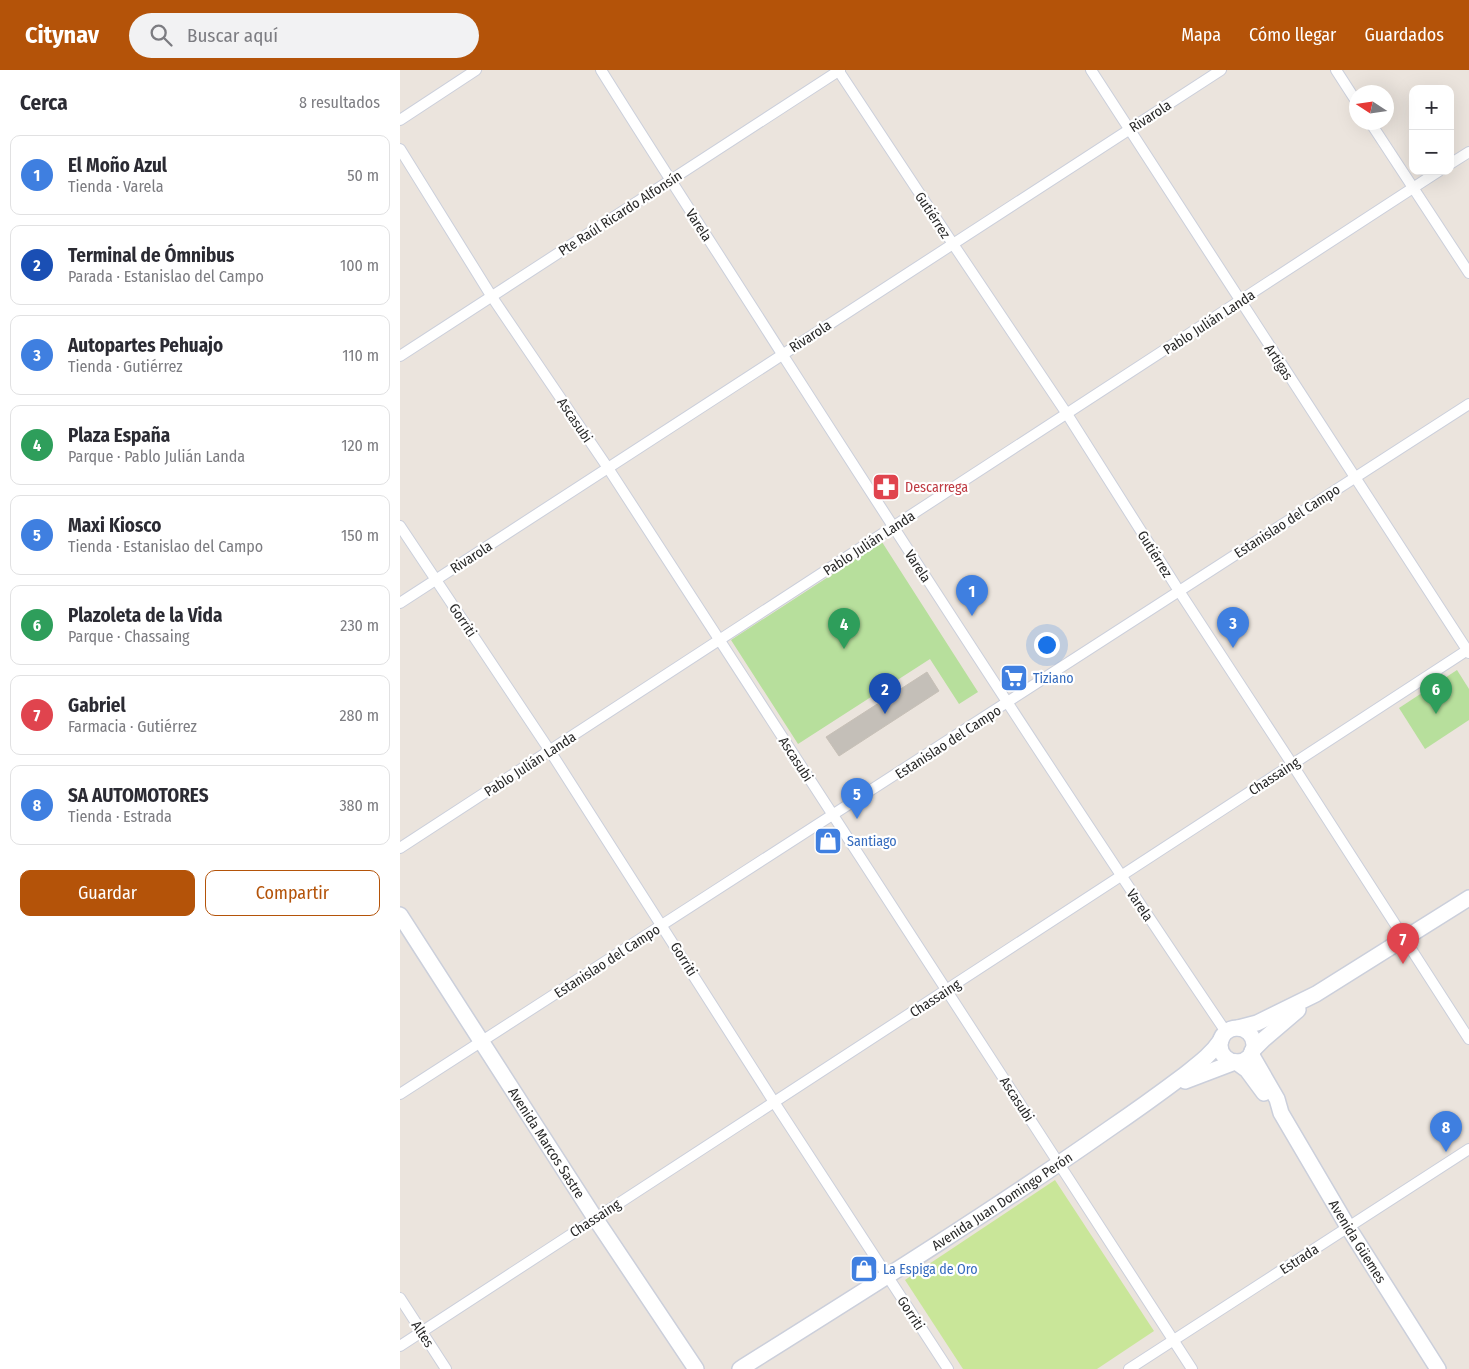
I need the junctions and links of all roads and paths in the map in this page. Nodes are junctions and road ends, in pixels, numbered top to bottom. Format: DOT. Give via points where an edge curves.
graph roads {
  1 [pos="476,70"];
  2 [pos="601,70"];
  3 [pos="839,70"];
  4 [pos="1091,70"];
  5 [pos="1221,70"];
  6 [pos="1336,70"];
  7 [pos="1349,90"];
  8 [pos="400,120"];
  9 [pos="1130,129"];
  10 [pos="1375,130"];
  11 [pos="400,149"];
  12 [pos="1469,152"];
  13 [pos="1454,161"];
  14 [pos="1433,175"];
  15 [pos="670,180"];
  16 [pos="1413,188"];
  17 [pos="953,244"];
  18 [pos="1469,274"];
  19 [pos="492,297"];
  20 [pos="1240,301"];
  21 [pos="783,354"];
  22 [pos="400,356"];
  23 [pos="1469,404"];
  24 [pos="1067,414"];
  25 [pos="608,468"];
  26 [pos="1354,478"];
  27 [pos="400,526"];
  28 [pos="893,527"];
  29 [pos="436,580"];
  30 [pos="1179,591"];
  31 [pos="400,603"];
  32 [pos="720,640"];
  33 [pos="1468,651"];
  34 [pos="1008,703"];
  35 [pos="550,751"];
  36 [pos="1292,764"];
  37 [pos="833,816"];
  38 [pos="400,848"];
  39 [pos="1121,876"];
  40 [pos="1469,898"];
  41 [pos="400,915"];
  42 [pos="662,926"];
  43 [pos="1405,939"];
  44 [pos="947,990"];
  45 [pos="1316,994"];
  46 [pos="1228,1033"];
  47 [pos="1469,1039"];
  48 [pos="481,1041"];
  49 [pos="1252,1053"];
  50 [pos="1236,1062"];
  51 [pos="400,1094"];
  52 [pos="1160,1094"];
  53 [pos="774,1102"];
  54 [pos="1281,1113"];
  55 [pos="1469,1149"];
  56 [pos="1059,1165"];
  57 [pos="595,1218"];
  58 [pos="1348,1227"];
  59 [pos="887,1276"];
  60 [pos="400,1298"];
  61 [pos="422,1332"];
  62 [pos="1174,1340"];
  63 [pos="400,1346"];
  64 [pos="446,1369"];
  65 [pos="696,1369"];
  66 [pos="740,1369"];
  67 [pos="948,1369"];
  68 [pos="1129,1369"];
  69 [pos="1192,1369"];
  70 [pos="1438,1369"];
  1 -- 8 [label="street"];
  2 -- 15 [label="street, Varela"];
  3 -- 15 [label="street, Pte Raúl Ricardo Alfonsín"];
  3 -- 17 [label="street, Gutiérrez"];
  4 -- 9 [label="street, Artigas"];
  5 -- 9 [label="street, Rivarola"];
  6 -- 7 [label="street"];
  9 -- 17 [label="street, Rivarola"];
  9 -- 20 [label="street, Artigas"];
  10 -- 16 [label="street"];
  11 -- 19 [label="street, Ascasubi"];
  12 -- 13 [label="street"];
  14 -- 16 [label="street, Pablo Julián Landa"];
  15 -- 19 [label="street, Pte Raúl Ricardo Alfonsín"];
  15 -- 21 [label="street, Varela"];
  16 -- 18 [label="street"];
  16 -- 20 [label="street, Pablo Julián Landa"];
  17 -- 21 [label="street, Rivarola"];
  17 -- 24 [label="street, Gutiérrez"];
  19 -- 22 [label="street, Pte Raúl Ricardo Alfonsín"];
  19 -- 25 [label="street, Ascasubi"];
  20 -- 24 [label="street, Pablo Julián Landa"];
  20 -- 26 [label="street, Artigas"];
  21 -- 25 [label="street, Rivarola"];
  21 -- 28 [label="street, Varela"];
  23 -- 26 [label="street, Estanislao del Campo"];
  24 -- 28 [label="street, Pablo Julián Landa"];
  24 -- 30 [label="street, Gutiérrez"];
  25 -- 29 [label="street, Rivarola"];
  25 -- 32 [label="street, Ascasubi"];
  26 -- 30 [label="street, Estanislao del Campo"];
  26 -- 33 [label="street, Artigas"];
  27 -- 29 [label="street, Gorriti"];
  28 -- 32 [label="street, Pablo Julián Landa"];
  28 -- 34 [label="street, Varela"];
  29 -- 31 [label="street, Rivarola"];
  29 -- 35 [label="street, Gorriti"];
  30 -- 34 [label="street, Estanislao del Campo"];
  30 -- 36 [label="street, Gutiérrez"];
  32 -- 35 [label="street, Pablo Julián Landa"];
  32 -- 37 [label="street, Ascasubi"];
  33 -- 36 [label="street, Chassaing"];
  34 -- 37 [label="street, Estanislao del Campo"];
  34 -- 39 [label="street, Varela"];
  35 -- 38 [label="street, Pablo Julián Landa"];
  35 -- 42 [label="street, Gorriti"];
  36 -- 39 [label="street, Chassaing"];
  36 -- 43 [label="street, Gutiérrez"];
  37 -- 42 [label="street, Estanislao del Campo"];
  37 -- 44 [label="street, Ascasubi"];
  39 -- 44 [label="street, Chassaing"];
  39 -- 46 [label="street, Varela"];
  40 -- 43 [label="main road"];
  41 -- 48 [label="main road, Avenida Marcos Sastre"];
  42 -- 48 [label="street, Estanislao del Campo"];
  42 -- 53 [label="street, Gorriti"];
  43 -- 45 [label="main road"];
  43 -- 47 [label="street, Gutiérrez"];
  44 -- 53 [label="street, Chassaing"];
  44 -- 56 [label="street, Ascasubi"];
  45 -- 46 [label="main road" via="1257,1023"];
  45 -- 49 [label="main road"];
  46 -- 49 [label="main road" via="1249,1033 1254,1043"];
  46 -- 50 [label="main road" via="1220,1045 1223,1055"];
  46 -- 52 [label="main road, Avenida Juan Domingo Perón" via="1203,1062"];
  48 -- 51 [label="street, Estanislao del Campo"];
  48 -- 57 [label="main road, Avenida Marcos Sastre"];
  49 -- 50 [label="main road" via="1247,1059"];
  49 -- 54 [label="main road, Avenida Güemes"];
  50 -- 52 [label="main road, Avenida Juan Domingo Perón"];
  50 -- 54 [label="main road, Avenida Güemes" via="1247,1070"];
  52 -- 56 [label="main road, Avenida Juan Domingo Perón"];
  53 -- 57 [label="street, Chassaing"];
  53 -- 59 [label="street, Gorriti"];
  54 -- 58 [label="main road, Avenida Güemes"];
  55 -- 58 [label="street, Estrada"];
  56 -- 59 [label="main road, Avenida Juan Domingo Perón"];
  56 -- 62 [label="street, Ascasubi"];
  57 -- 61 [label="street, Chassaing"];
  57 -- 65 [label="main road, Avenida Marcos Sastre"];
  58 -- 62 [label="street, Estrada"];
  58 -- 70 [label="main road, Avenida Güemes"];
  59 -- 66 [label="main road, Avenida Juan Domingo Perón"];
  59 -- 67 [label="street, Gorriti"];
  60 -- 61 [label="street, Altes"];
  61 -- 63 [label="street, Chassaing"];
  61 -- 64 [label="street, Altes"];
  62 -- 68 [label="street, Estrada"];
  62 -- 69 [label="street, Ascasubi"];
}
